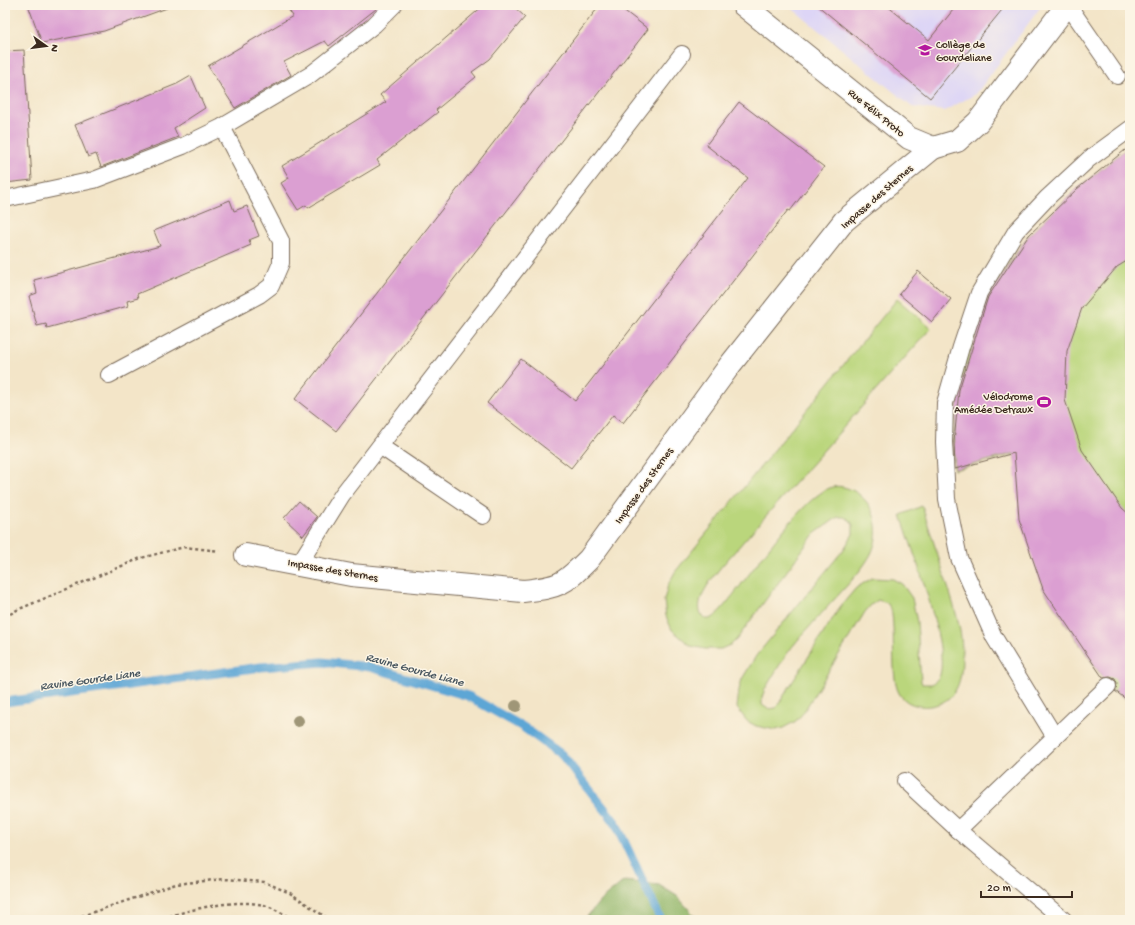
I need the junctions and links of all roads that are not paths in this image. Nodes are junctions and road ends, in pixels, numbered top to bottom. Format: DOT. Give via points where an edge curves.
graph roads {
  1 [pos="394,5"];
  2 [pos="743,5"];
  3 [pos="1067,5"];
  4 [pos="682,54"];
  5 [pos="1117,76"];
  6 [pos="222,127"];
  7 [pos="1130,129"];
  8 [pos="933,148"];
  9 [pos="5,199"];
  10 [pos="109,375"];
  11 [pos="380,446"];
  12 [pos="483,516"];
  13 [pos="246,555"];
  14 [pos="299,564"];
  15 [pos="1108,686"];
  16 [pos="1055,737"];
  17 [pos="906,781"];
  18 [pos="958,830"];
  19 [pos="1064,920"];
  1 -- 6 [label="lane" via="374,25 310,75"];
  2 -- 8 [label="street, Rue Félix Proto" via="909,138"];
  3 -- 5 [label="lane"];
  3 -- 8 [label="street" via="978,122 957,141"];
  4 -- 11 [label="lane"];
  6 -- 9 [label="lane" via="183,146 94,180"];
  6 -- 10 [label="lane" via="281,242 281,263 271,286 259,295"];
  7 -- 16 [label="lane" via="1089,160 1048,197 1016,231 979,293 945,403 947,499 959,558 994,637"];
  8 -- 14 [label="street, Impasse des Sternes" via="844,221 730,365 589,559 567,580 551,588 523,591 351,575"];
  11 -- 12 [label="lane"];
  11 -- 14 [label="lane" via="342,495"];
  13 -- 14 [label="street, Impasse des Sternes"];
  15 -- 16 [label="lane"];
  16 -- 18 [label="lane"];
  17 -- 18 [label="lane"];
  18 -- 19 [label="lane"];
}
